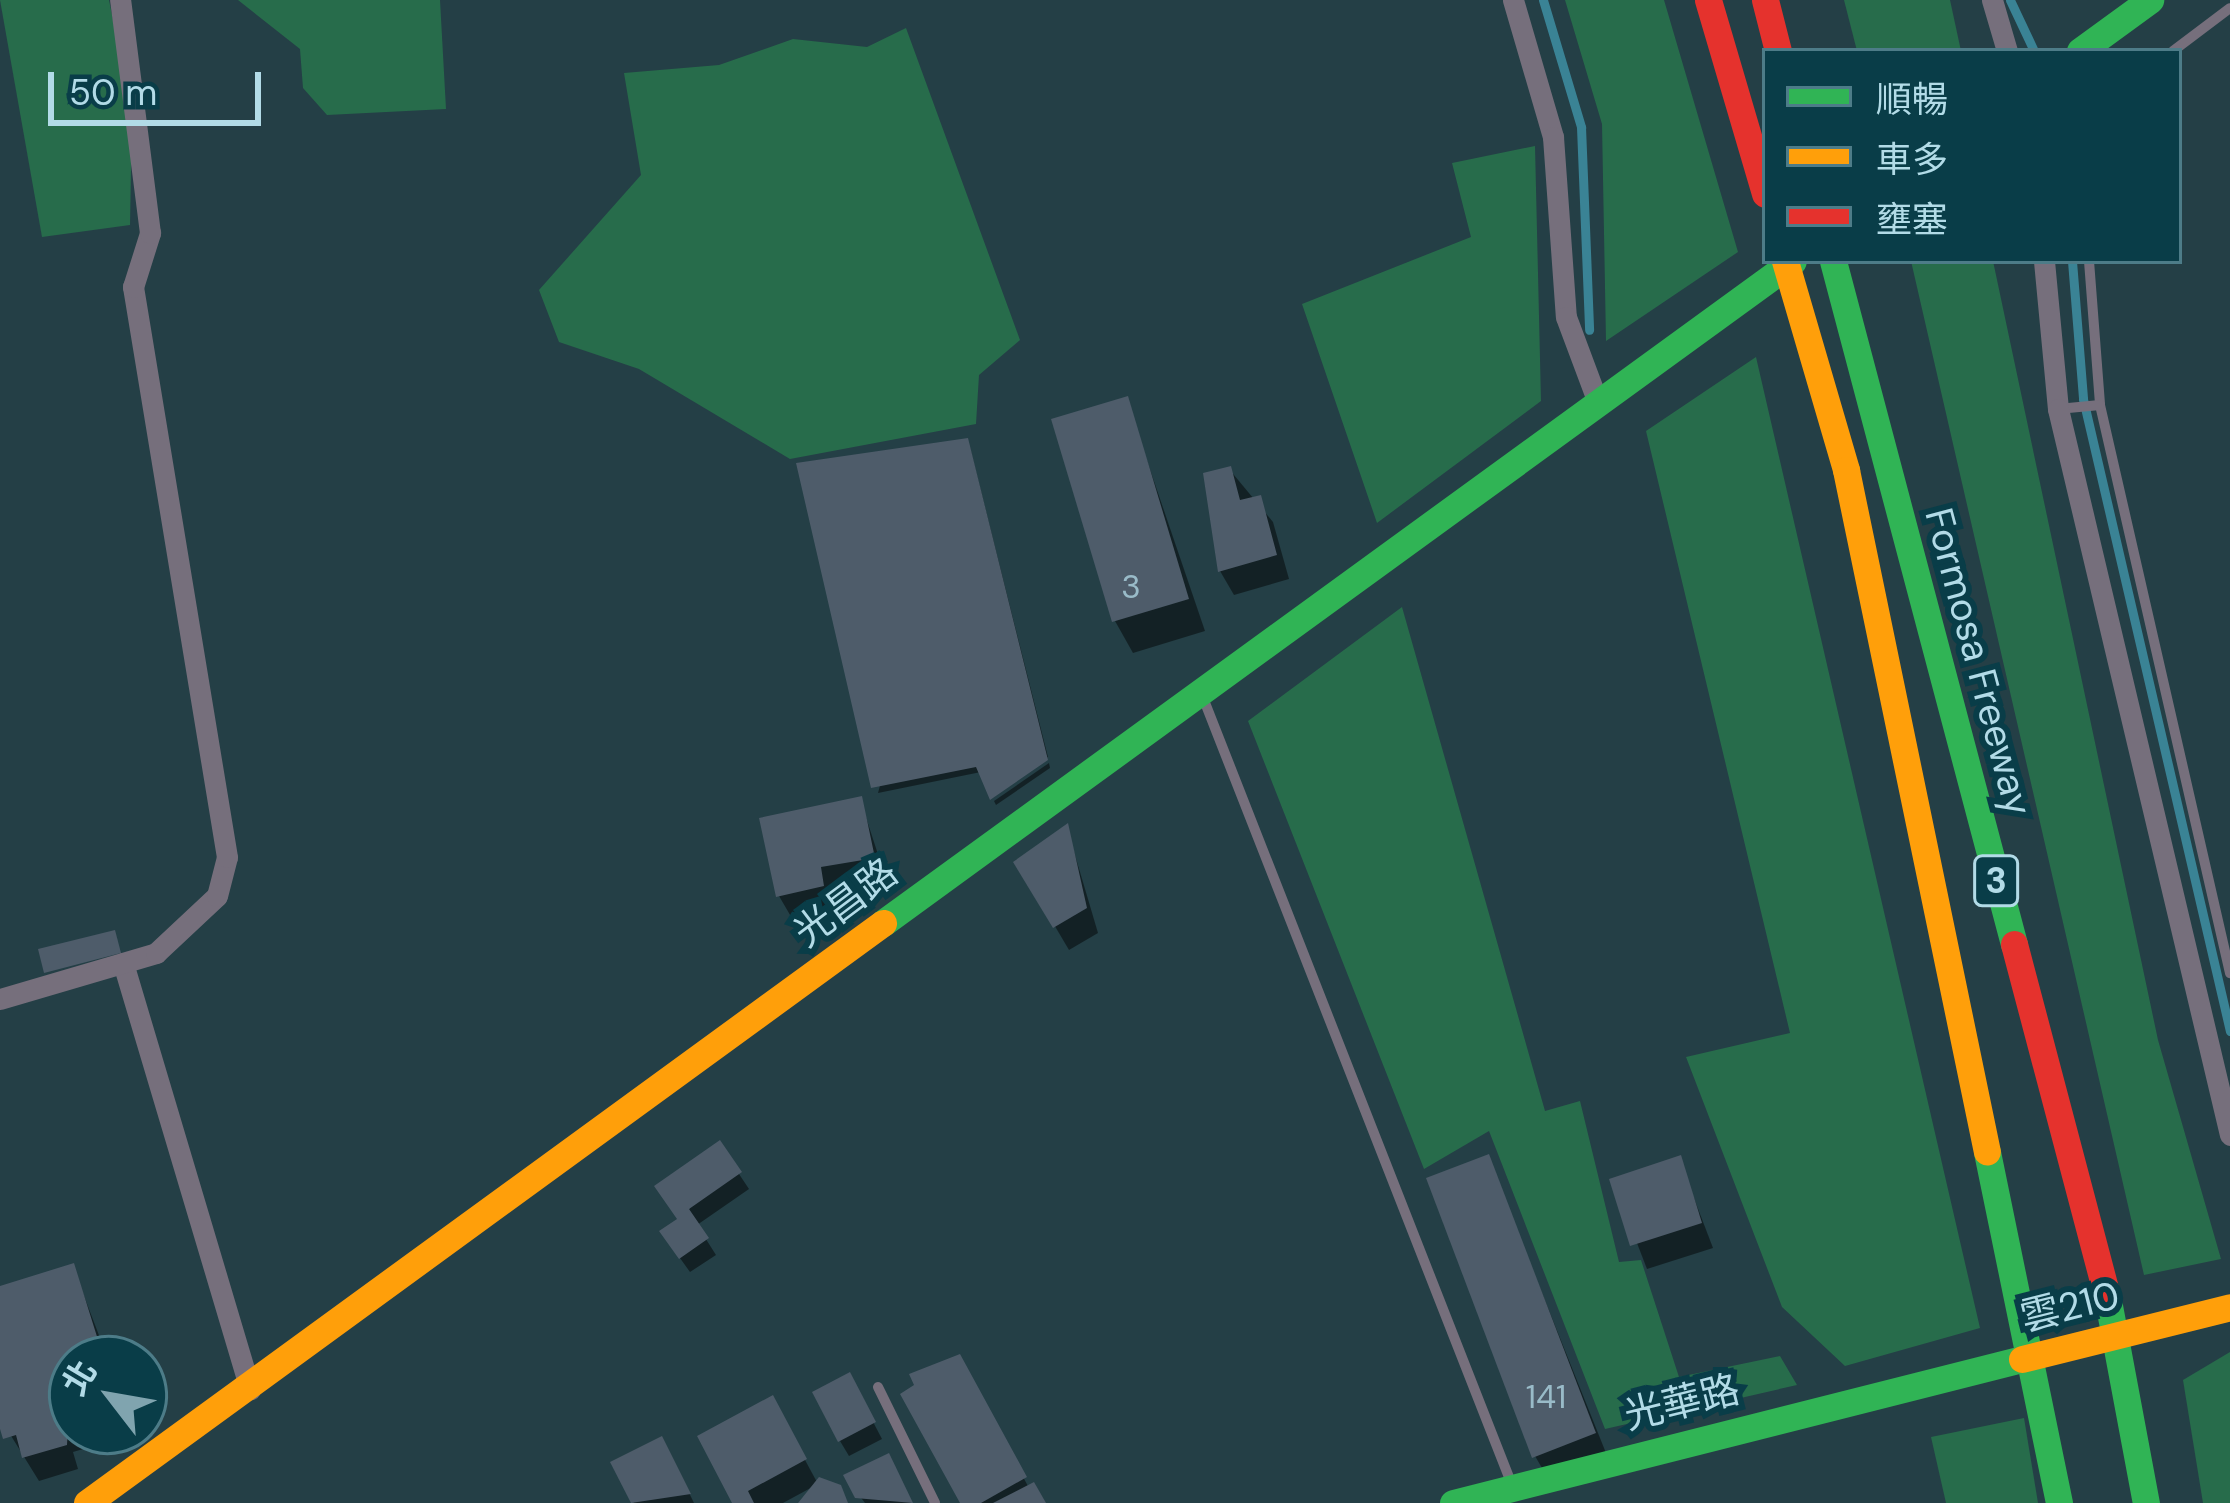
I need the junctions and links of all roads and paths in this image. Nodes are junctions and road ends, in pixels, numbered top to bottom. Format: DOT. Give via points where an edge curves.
graph roads {
  1 [pos="120,0"];
  2 [pos="1513,0"];
  3 [pos="1708,0"];
  4 [pos="1765,0"];
  5 [pos="1992,0"];
  6 [pos="2150,0"];
  7 [pos="2230,8"];
  8 [pos="1777,48"];
  9 [pos="2006,48"];
  10 [pos="2084,48"];
  11 [pos="2177,48"];
  12 [pos="1762,184"];
  13 [pos="1785,264"];
  14 [pos="1790,264"];
  15 [pos="1834,264"];
  16 [pos="2044,264"];
  17 [pos="2089,264"];
  18 [pos="1597,400"];
  19 [pos="2100,405"];
  20 [pos="2058,409"];
  21 [pos="1200,688"];
  22 [pos="123,963"];
  23 [pos="2230,973"];
  24 [pos="0,999"];
  25 [pos="2230,1135"];
  26 [pos="2230,1307"];
  27 [pos="1930,1384"];
  28 [pos="878,1387"];
  29 [pos="250,1389"];
  30 [pos="1516,1494"];
  31 [pos="87,1503"];
  32 [pos="935,1503"];
  33 [pos="1453,1503"];
  34 [pos="2060,1503"];
  35 [pos="2146,1503"];
  1 -- 22 [label="street" via="150,233 134,287 227,856 217,896 155,953"];
  2 -- 18 [label="street" via="1552,137 1566,316"];
  3 -- 12 [label="main road"];
  4 -- 8 [label="main road"];
  5 -- 9 [label="street"];
  6 -- 10 [label="main road"];
  7 -- 11 [label="lane"];
  13 -- 18 [label="main road, 光昌路"];
  14 -- 34 [label="main road, Formosa Freeway / 3" via="1846,470"];
  15 -- 35 [label="main road, Formosa Freeway / 3" via="2106,1289"];
  16 -- 20 [label="street"];
  17 -- 19 [label="lane"];
  18 -- 21 [label="main road, 光昌路"];
  19 -- 20 [label="lane"];
  19 -- 23 [label="lane"];
  20 -- 25 [label="street"];
  21 -- 29 [label="main road, 光昌路"];
  21 -- 30 [label="lane"];
  22 -- 24 [label="street"];
  22 -- 29 [label="street"];
  26 -- 27 [label="main road, 雲210 / 雲210"];
  27 -- 30 [label="main road, 光華路 / 雲210"];
  28 -- 32 [label="lane"];
  29 -- 31 [label="main road, 光昌路"];
  30 -- 33 [label="main road, 光華路 / 雲210"];
}
